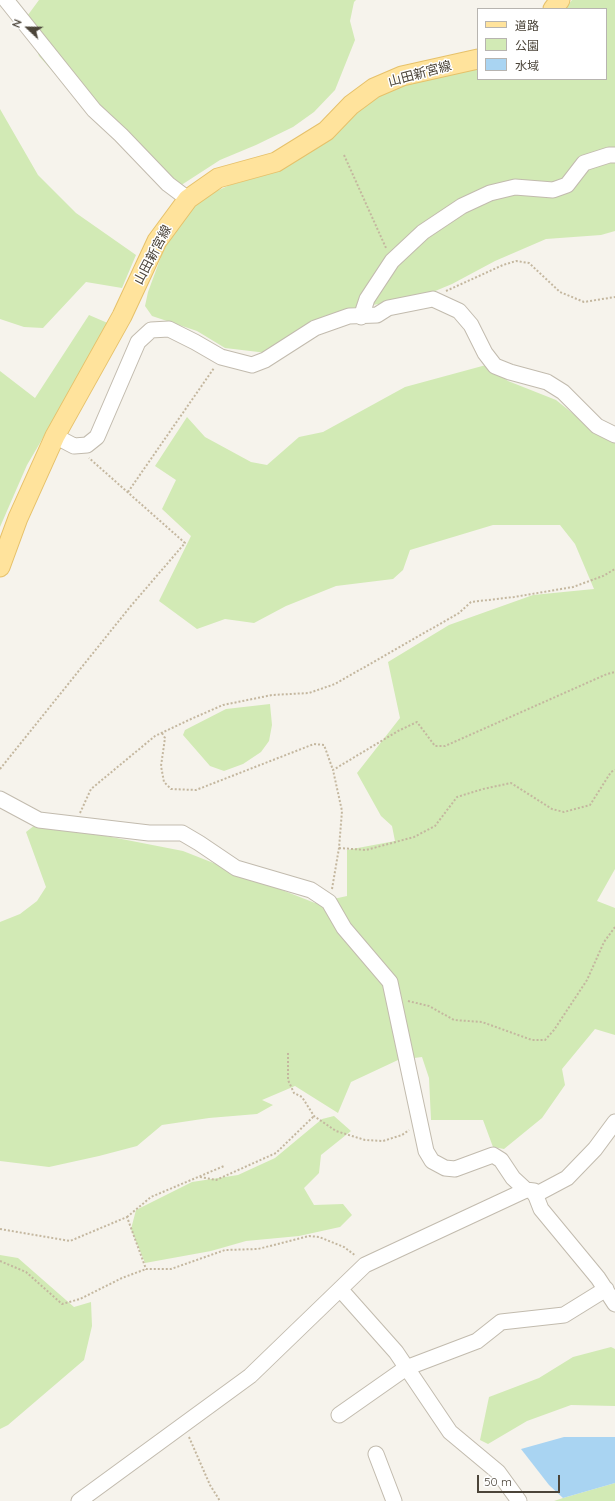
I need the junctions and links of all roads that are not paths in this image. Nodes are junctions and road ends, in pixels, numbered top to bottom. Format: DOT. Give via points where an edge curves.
graph roads {
  1 [pos="6,0"];
  2 [pos="560,0"];
  3 [pos="554,8"];
  4 [pos="477,59"];
  5 [pos="615,155"];
  6 [pos="188,199"];
  7 [pos="361,317"];
  8 [pos="615,435"];
  9 [pos="55,436"];
  10 [pos="0,567"];
  11 [pos="0,799"];
  12 [pos="615,1122"];
  13 [pos="531,1193"];
  14 [pos="606,1289"];
  15 [pos="340,1290"];
  16 [pos="615,1304"];
  17 [pos="406,1368"];
  18 [pos="339,1415"];
  19 [pos="376,1454"];
  20 [pos="79,1501"];
  21 [pos="394,1501"];
  22 [pos="519,1501"];
  1 -- 6 [label="street" via="94,110 121,134 168,184"];
  2 -- 3 [label="main road"];
  4 -- 6 [label="main road, 山田新宮線" via="402,76 374,88 351,105 326,131 276,162 218,178"];
  5 -- 7 [label="street" via="584,163 566,185 553,190 515,187 490,193 462,206 423,232 392,260 367,299"];
  6 -- 9 [label="main road, 山田新宮線" via="158,241 122,316"];
  7 -- 8 [label="street" via="377,316 388,308 433,299 459,311 471,325 485,353 495,366 547,382 563,392 597,426"];
  7 -- 9 [label="street" via="349,316 315,328 265,360 252,365 221,357 169,329 151,330 138,342 97,437 87,445 74,446"];
  9 -- 10 [label="main road, 山田新宮線" via="18,518"];
  11 -- 13 [label="street" via="39,820 149,833 182,834 236,868 311,890 329,902 344,928 390,982 426,1151 432,1161 445,1168 455,1169 493,1155 501,1160 513,1178"];
  12 -- 13 [label="street" via="595,1149 567,1178"];
  13 -- 14 [label="street"];
  13 -- 15 [label="street" via="365,1265"];
  14 -- 16 [label="street"];
  14 -- 17 [label="street" via="564,1315 501,1322 477,1341"];
  15 -- 17 [label="street" via="396,1352"];
  15 -- 20 [label="street" via="250,1376"];
  17 -- 18 [label="street"];
  17 -- 22 [label="street" via="450,1432 498,1472"];
  19 -- 21 [label="street"];
}
